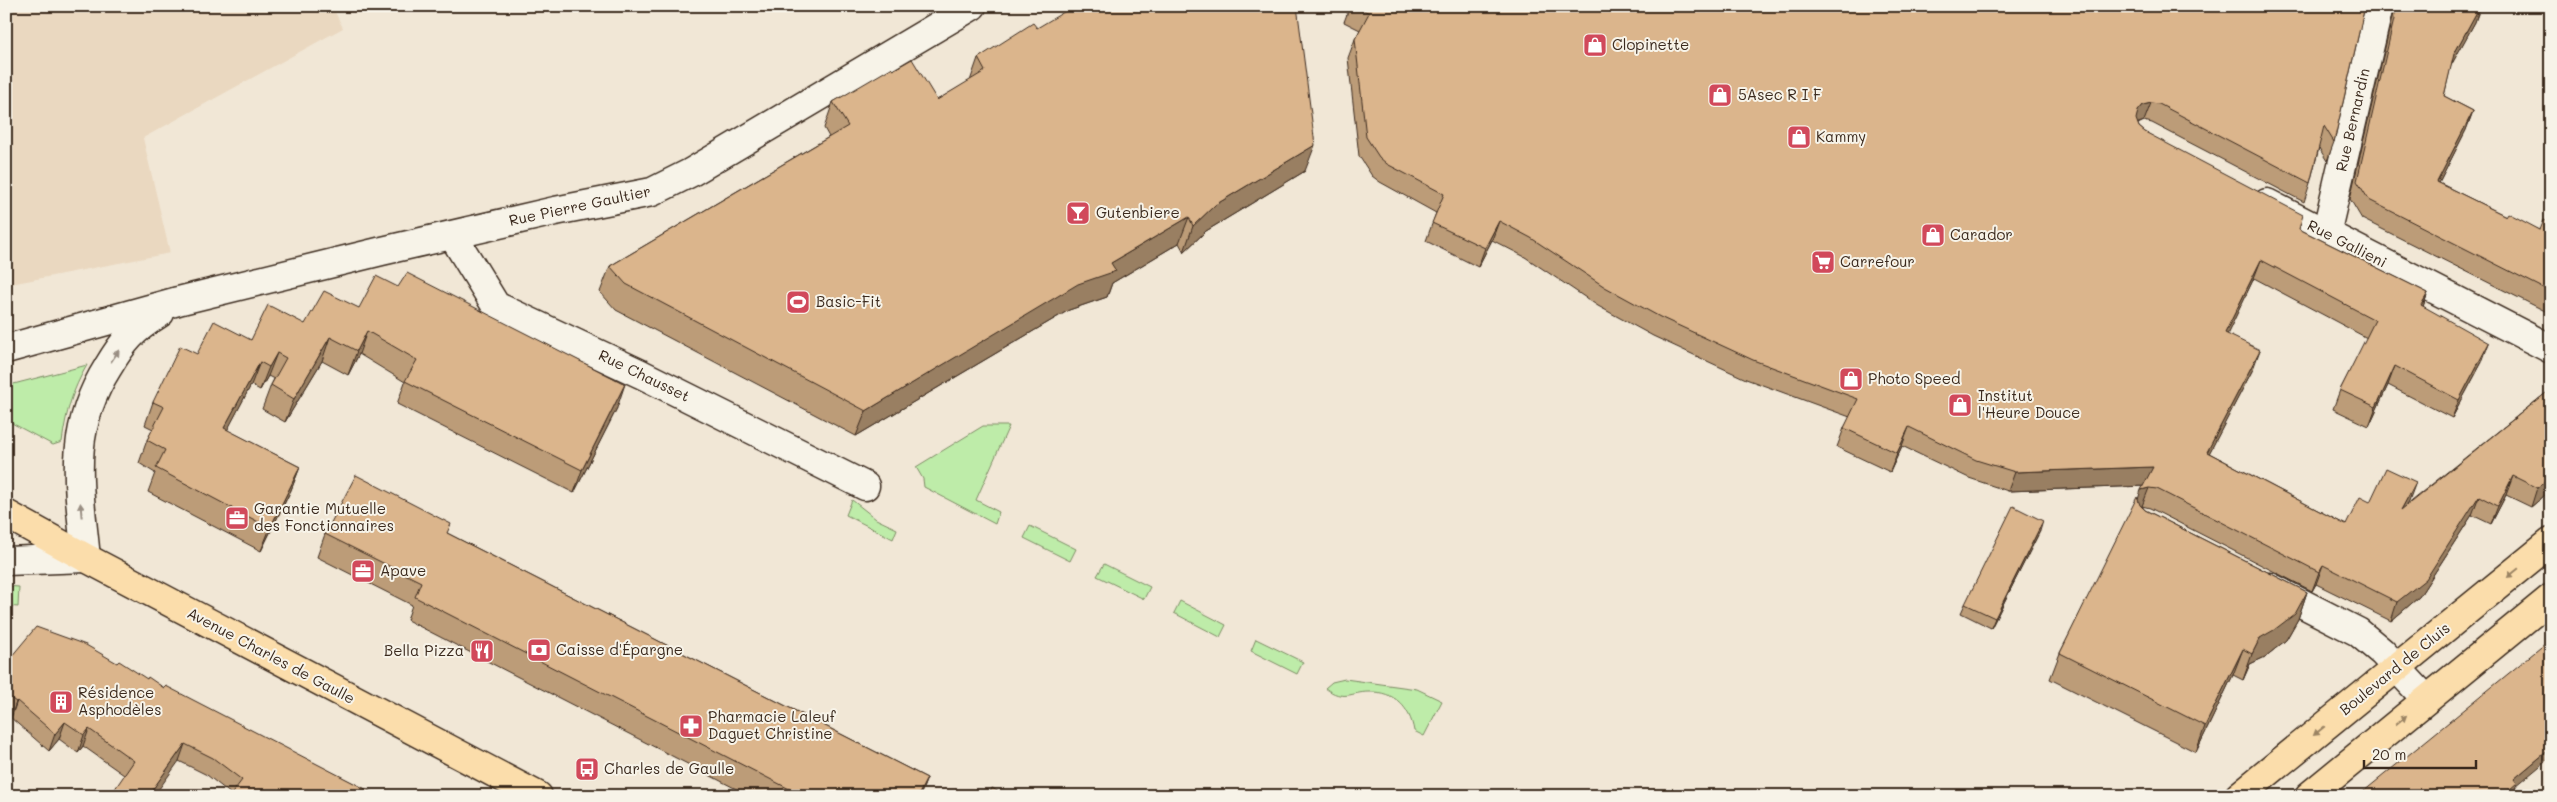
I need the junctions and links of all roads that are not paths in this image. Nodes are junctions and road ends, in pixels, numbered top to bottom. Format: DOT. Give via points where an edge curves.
graph roads {
  1 [pos="972,6"];
  2 [pos="2380,6"];
  3 [pos="2248,192"];
  4 [pos="2326,234"];
  5 [pos="453,236"];
  6 [pos="178,301"];
  7 [pos="6,349"];
  8 [pos="2551,349"];
  9 [pos="864,486"];
  10 [pos="6,514"];
  11 [pos="2551,542"];
  12 [pos="86,558"];
  13 [pos="6,561"];
  14 [pos="2246,575"];
  15 [pos="2551,598"];
  16 [pos="2397,668"];
  17 [pos="2426,699"];
  18 [pos="538,796"];
  19 [pos="2239,796"];
  20 [pos="2309,796"];
  1 -- 5 [label="street, Rue Pierre Gaultier" via="690,173 652,192"];
  2 -- 4 [label="street, Rue Bernardin"];
  3 -- 4 [label="street, Rue Gallieni"];
  4 -- 8 [label="street, Rue Gallieni"];
  5 -- 6 [label="street, Rue Pierre Gaultier"];
  5 -- 9 [label="street, Rue Chausset" via="496,306 641,374"];
  6 -- 7 [label="street, Rue Pierre Gaultier"];
  12 -- 6 [label="street, Rue Pierre Gaultier, one-way" via="78,454 92,391 133,330"];
  10 -- 12 [label="main road, Avenue Charles de Gaulle"];
  11 -- 16 [label="main road, Boulevard de Cluis, one-way"];
  12 -- 13 [label="street"];
  12 -- 18 [label="main road, Avenue Charles de Gaulle"];
  14 -- 16 [label="street" via="2358,632"];
  15 -- 17 [label="main road"];
  16 -- 17 [label="street"];
  16 -- 19 [label="main road, Boulevard de Cluis, one-way"];
  20 -- 17 [label="main road, one-way"];
}
